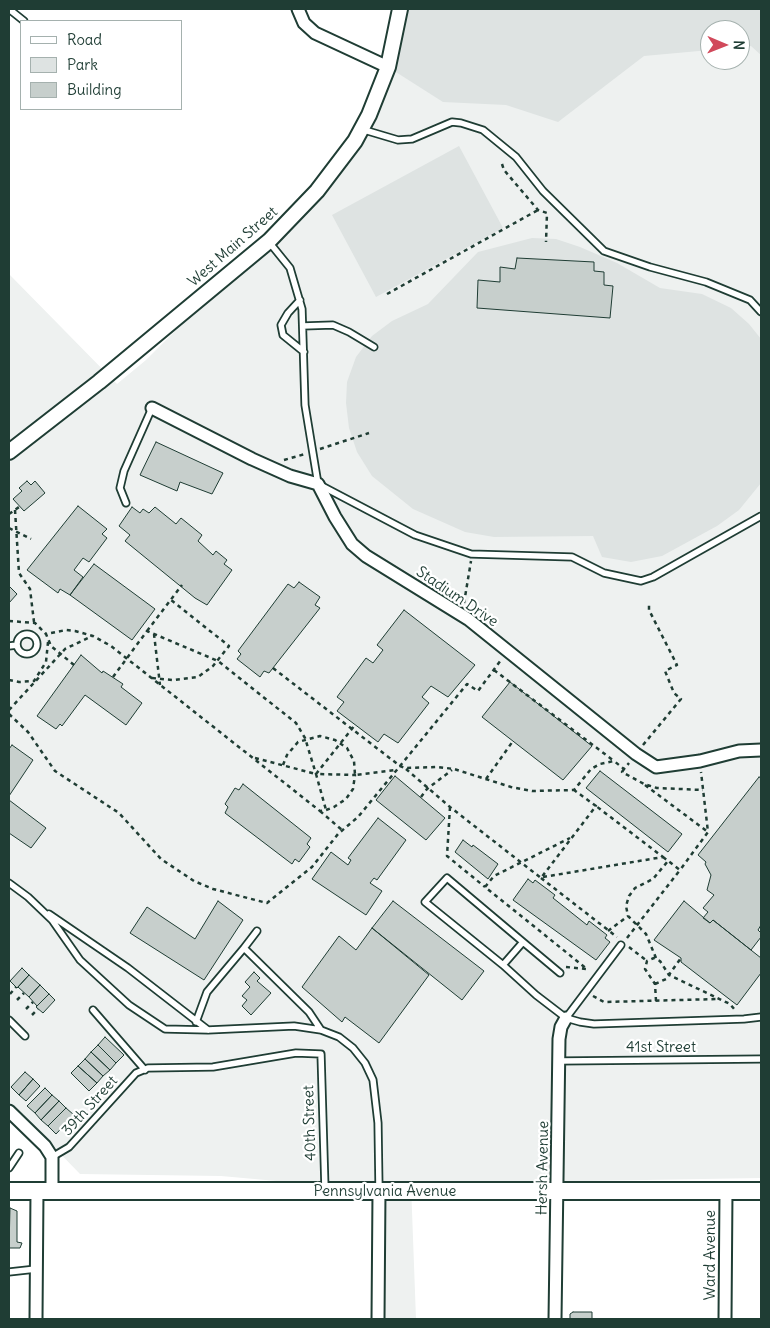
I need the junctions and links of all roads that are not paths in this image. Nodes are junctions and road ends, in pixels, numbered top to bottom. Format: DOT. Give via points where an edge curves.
graph roads {
  1 [pos="9,9"];
  2 [pos="298,9"];
  3 [pos="400,9"];
  4 [pos="23,20"];
  5 [pos="388,67"];
  6 [pos="361,129"];
  7 [pos="269,241"];
  8 [pos="300,300"];
  9 [pos="761,312"];
  10 [pos="303,326"];
  11 [pos="374,346"];
  12 [pos="304,352"];
  13 [pos="152,408"];
  14 [pos="9,452"];
  15 [pos="318,484"];
  16 [pos="126,502"];
  17 [pos="761,516"];
  18 [pos="16,645"];
  19 [pos="9,646"];
  20 [pos="761,750"];
  21 [pos="9,883"];
  22 [pos="40,909"];
  23 [pos="258,931"];
  24 [pos="522,942"];
  25 [pos="622,944"];
  26 [pos="244,948"];
  27 [pos="503,966"];
  28 [pos="560,973"];
  29 [pos="93,1010"];
  30 [pos="761,1016"];
  31 [pos="566,1018"];
  32 [pos="9,1020"];
  33 [pos="196,1022"];
  34 [pos="208,1030"];
  35 [pos="320,1030"];
  36 [pos="25,1036"];
  37 [pos="761,1059"];
  38 [pos="560,1061"];
  39 [pos="145,1070"];
  40 [pos="9,1111"];
  41 [pos="19,1153"];
  42 [pos="52,1156"];
  43 [pos="9,1168"];
  44 [pos="44,1191"];
  45 [pos="324,1191"];
  46 [pos="726,1191"];
  47 [pos="761,1191"];
  48 [pos="9,1192"];
  49 [pos="379,1192"];
  50 [pos="558,1192"];
  51 [pos="36,1269"];
  52 [pos="9,1272"];
  53 [pos="36,1319"];
  54 [pos="378,1319"];
  55 [pos="555,1319"];
  56 [pos="725,1319"];
  1 -- 4 [label="lane"];
  2 -- 5 [label="street" via="304,23 315,33"];
  3 -- 5 [label="street, West Main Street"];
  5 -- 6 [label="street, West Main Street"];
  6 -- 7 [label="street, West Main Street" via="317,191"];
  6 -- 9 [label="lane" via="398,140 412,139 452,122 483,130 516,157 543,191 604,251 706,282 750,300"];
  7 -- 8 [label="lane" via="290,268"];
  7 -- 14 [label="street, West Main Street"];
  8 -- 10 [label="lane"];
  8 -- 12 [label="lane" via="281,325 283,335"];
  10 -- 11 [label="lane" via="333,326"];
  10 -- 12 [label="lane"];
  12 -- 15 [label="lane" via="305,405"];
  13 -- 15 [label="street" via="260,463"];
  13 -- 16 [label="lane" via="124,471 120,488"];
  15 -- 17 [label="lane" via="414,535 471,554 572,557 604,573 641,581"];
  15 -- 20 [label="street, Stadium Drive" via="352,544 366,556 468,619 656,768 739,751"];
  18 -- 19 [label="lane"];
  21 -- 22 [label="lane"];
  22 -- 33 [label="lane" via="128,968"];
  22 -- 34 [label="lane" via="80,960 129,1005 165,1029"];
  23 -- 26 [label="lane"];
  24 -- 27 [label="lane"];
  24 -- 27 [label="lane" via="447,878 425,902"];
  24 -- 28 [label="lane"];
  25 -- 31 [label="lane"];
  26 -- 33 [label="lane" via="207,992"];
  26 -- 35 [label="lane" via="309,1012"];
  27 -- 31 [label="lane"];
  29 -- 39 [label="lane"];
  30 -- 31 [label="lane" via="594,1024"];
  31 -- 38 [label="street, Hersh Avenue" via="559,1034"];
  32 -- 36 [label="lane"];
  33 -- 34 [label="lane"];
  34 -- 35 [label="lane" via="294,1026"];
  35 -- 49 [label="lane" via="339,1037 353,1048 373,1080 378,1123"];
  37 -- 38 [label="lane, 41st Street"];
  38 -- 50 [label="street, Hersh Avenue"];
  39 -- 42 [label="lane, 39th Street" via="136,1073 69,1147"];
  39 -- 45 [label="lane, 40th Street" via="213,1067 296,1053 320,1054"];
  40 -- 42 [label="street"];
  41 -- 43 [label="lane"];
  42 -- 44 [label="street"];
  44 -- 45 [label="main road, Pennsylvania Avenue"];
  44 -- 48 [label="main road, Pennsylvania Avenue"];
  44 -- 51 [label="street"];
  45 -- 49 [label="main road, Pennsylvania Avenue"];
  46 -- 47 [label="main road, Pennsylvania Avenue"];
  46 -- 50 [label="main road, Pennsylvania Avenue"];
  46 -- 56 [label="street, Ward Avenue"];
  49 -- 50 [label="main road, Pennsylvania Avenue"];
  49 -- 54 [label="street"];
  50 -- 55 [label="street, Hersh Avenue"];
  51 -- 52 [label="lane"];
  51 -- 53 [label="street"];
}
